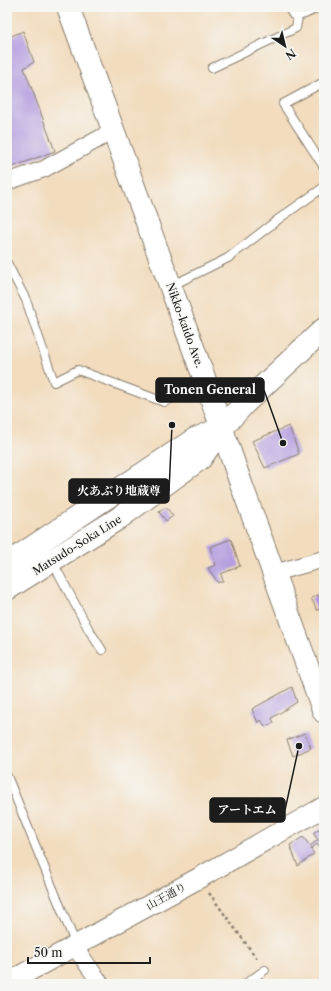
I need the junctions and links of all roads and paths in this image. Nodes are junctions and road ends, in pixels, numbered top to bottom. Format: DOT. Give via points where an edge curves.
graph roads {
  1 [pos="68,7"];
  2 [pos="288,7"];
  3 [pos="318,7"];
  4 [pos="298,16"];
  5 [pos="212,68"];
  6 [pos="324,82"];
  7 [pos="113,130"];
  8 [pos="324,167"];
  9 [pos="7,182"];
  10 [pos="324,187"];
  11 [pos="7,263"];
  12 [pos="170,286"];
  13 [pos="324,329"];
  14 [pos="206,383"];
  15 [pos="222,428"];
  16 [pos="324,559"];
  17 [pos="52,560"];
  18 [pos="7,564"];
  19 [pos="274,573"];
  20 [pos="7,589"];
  21 [pos="102,650"];
  22 [pos="324,712"];
  23 [pos="7,776"];
  24 [pos="324,806"];
  25 [pos="198,878"];
  26 [pos="75,946"];
  27 [pos="265,970"];
  28 [pos="7,983"];
  29 [pos="101,984"];
  30 [pos="245,984"];
  1 -- 7 [label="main road, Nikko-kaido Ave."];
  2 -- 4 [label="lane" via="293,15"];
  3 -- 4 [label="lane"];
  4 -- 5 [label="lane" via="296,28"];
  6 -- 8 [label="lane" via="283,104"];
  7 -- 9 [label="street" via="44,170"];
  7 -- 12 [label="main road, Nikko-kaido Ave."];
  10 -- 12 [label="lane" via="228,258"];
  11 -- 14 [label="lane" via="26,300 54,382 78,370 164,402"];
  12 -- 14 [label="main road, Nikko-kaido Ave."];
  13 -- 15 [label="main road"];
  14 -- 15 [label="main road, Nikko-kaido Ave."];
  15 -- 17 [label="main road, Matsudo-Soka Line" via="202,458 119,518"];
  15 -- 18 [label="main road, Matsudo-Soka Line" via="196,439"];
  15 -- 19 [label="main road, Nikko-kaido Ave."];
  16 -- 19 [label="street"];
  17 -- 20 [label="main road, Matsudo-Soka Line"];
  17 -- 21 [label="lane"];
  19 -- 22 [label="main road, Nikko-kaido Ave."];
  23 -- 26 [label="lane"];
  24 -- 25 [label="street, 山王通り"];
  25 -- 26 [label="street, 山王通り"];
  25 -- 27 [label="path"];
  26 -- 28 [label="street, 山王通り"];
  26 -- 29 [label="street"];
  27 -- 30 [label="lane"];
}
